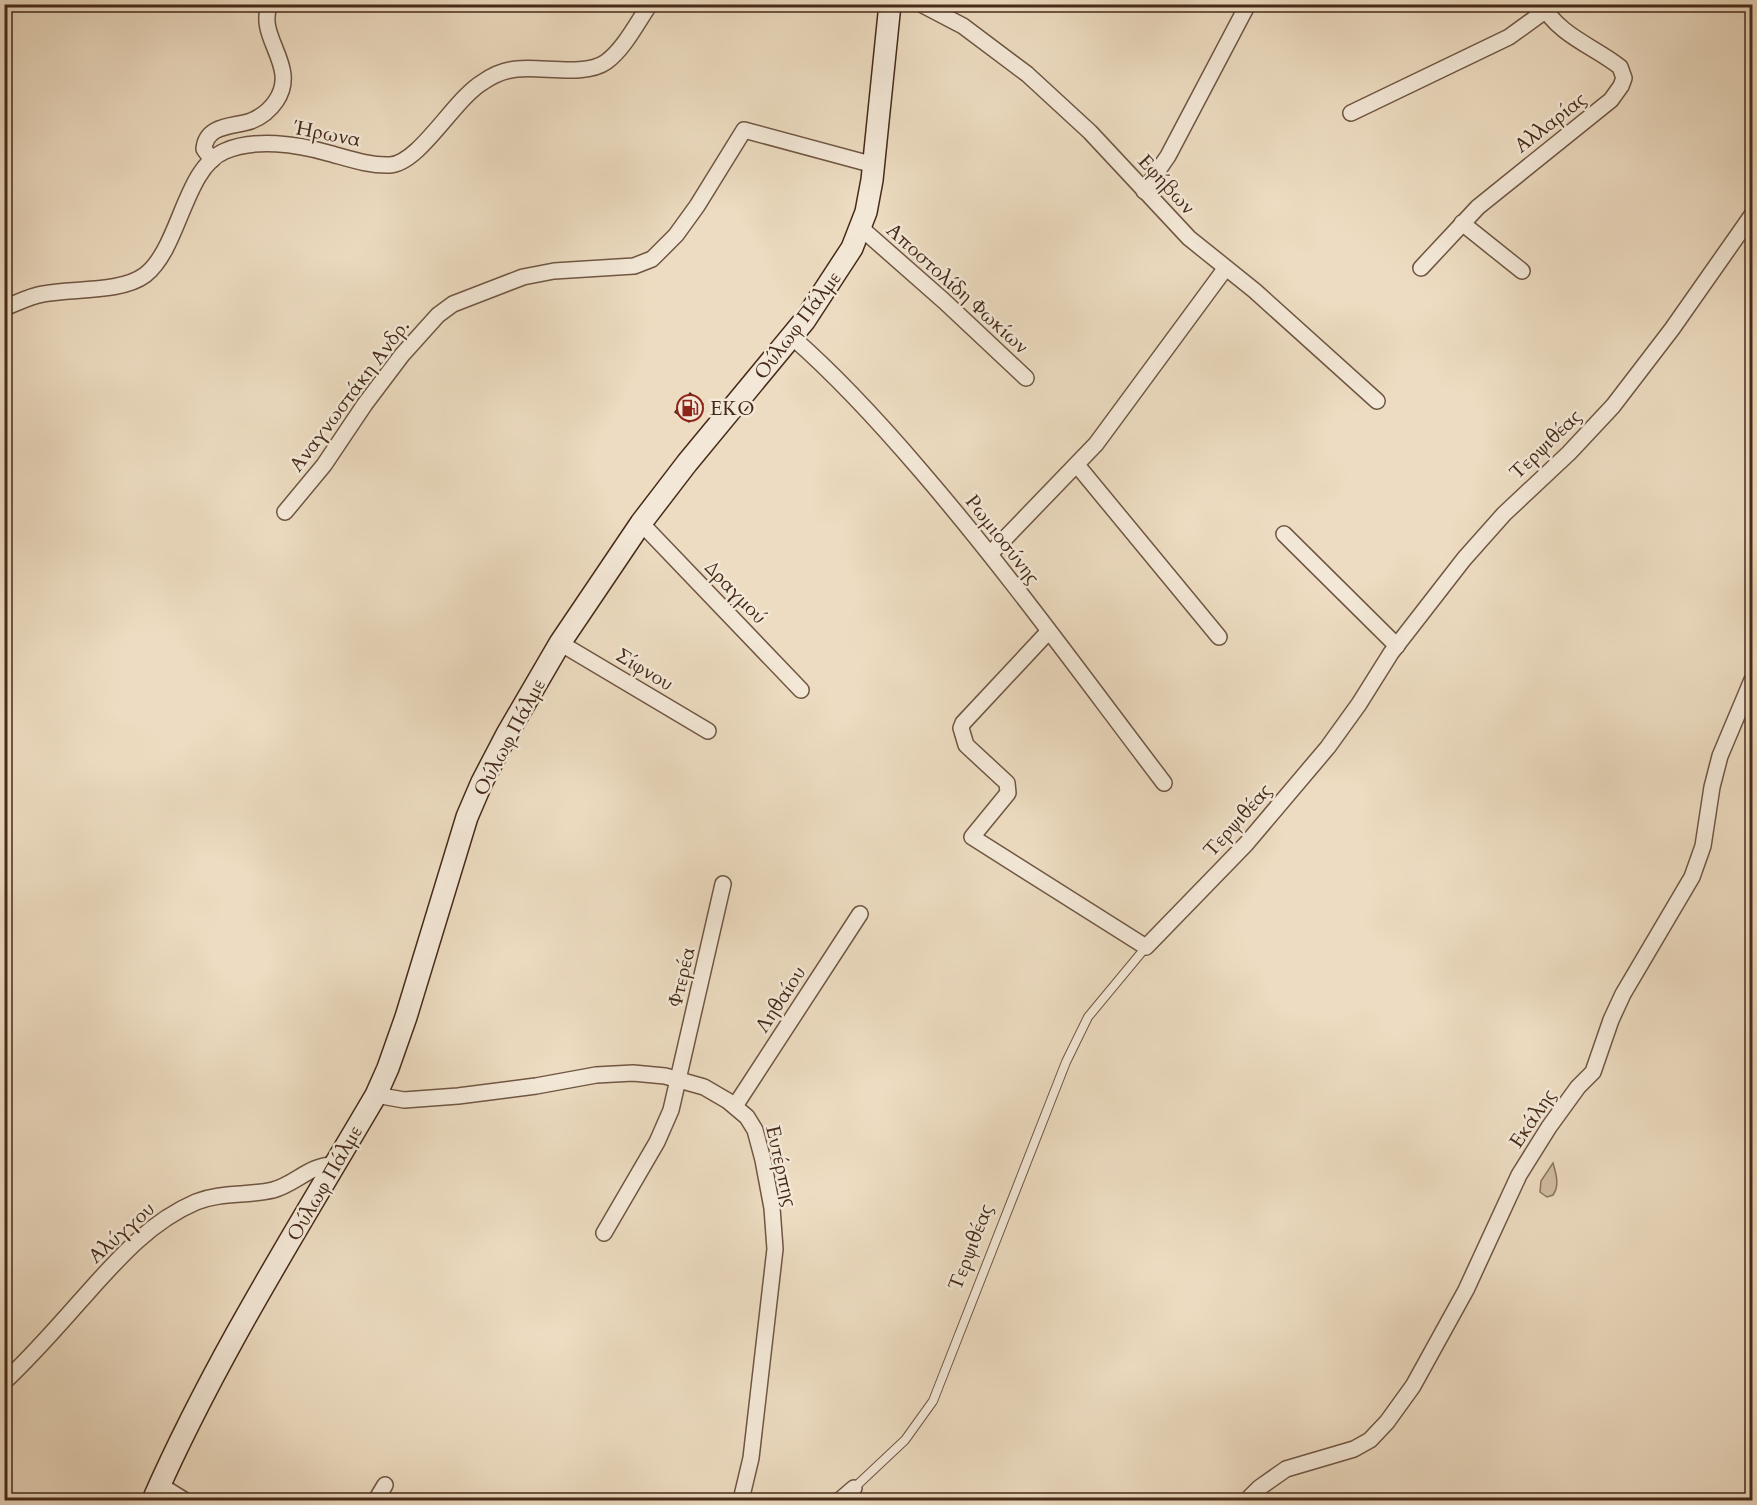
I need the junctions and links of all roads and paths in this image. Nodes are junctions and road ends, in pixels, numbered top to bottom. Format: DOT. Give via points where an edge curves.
graph roads {
  1 [pos="270,4"];
  2 [pos="650,4"];
  3 [pos="890,4"];
  4 [pos="921,4"];
  5 [pos="1248,4"];
  6 [pos="1544,8"];
  7 [pos="1351,113"];
  8 [pos="212,160"];
  9 [pos="874,165"];
  10 [pos="1144,191"];
  11 [pos="1752,215"];
  12 [pos="1462,223"];
  13 [pos="861,228"];
  14 [pos="1420,268"];
  15 [pos="1226,269"];
  16 [pos="1522,271"];
  17 [pos="4,308"];
  18 [pos="792,337"];
  19 [pos="1026,378"];
  20 [pos="1377,401"];
  21 [pos="1077,465"];
  22 [pos="285,512"];
  23 [pos="641,523"];
  24 [pos="1284,534"];
  25 [pos="990,554"];
  26 [pos="1048,632"];
  27 [pos="1219,638"];
  28 [pos="560,643"];
  29 [pos="1397,646"];
  30 [pos="1752,680"];
  31 [pos="801,690"];
  32 [pos="708,731"];
  33 [pos="1164,783"];
  34 [pos="723,884"];
  35 [pos="860,914"];
  36 [pos="1146,947"];
  37 [pos="679,1079"];
  38 [pos="376,1095"];
  39 [pos="735,1106"];
  40 [pos="335,1165"];
  41 [pos="604,1233"];
  42 [pos="4,1382"];
  43 [pos="385,1485"];
  44 [pos="854,1488"];
  45 [pos="156,1493"];
  46 [pos="184,1500"];
  47 [pos="376,1500"];
  48 [pos="741,1500"];
  49 [pos="840,1500"];
  50 [pos="1247,1500"];
  1 -- 8 [label="street" via="266,20 283,69 280,94 259,117 211,134 204,149"];
  2 -- 8 [label="street, Ήρωνα" via="615,54 604,63 578,69 525,68 498,74 472,90 400,163 373,164 315,149 278,145 239,147"];
  3 -- 9 [label="street, Ούλωφ Πάλμε"];
  4 -- 10 [label="street, Εφήβων" via="976,35 1027,74 1090,132"];
  5 -- 10 [label="street" via="1168,156"];
  6 -- 7 [label="street, Αλλαρίας" via="1509,37"];
  6 -- 12 [label="street, Αλλαρίας" via="1584,45 1620,67 1623,82 1606,104"];
  8 -- 17 [label="street" via="192,190 160,258 143,276 115,285 42,294"];
  9 -- 13 [label="street, Ούλωφ Πάλμε"];
  9 -- 22 [label="street, Αναγνωστάκη Ανδρ." via="744,130 697,207 652,259 634,266 523,277 453,304 438,315 402,355 324,465"];
  10 -- 15 [label="street, Εφήβων" via="1189,238"];
  11 -- 29 [label="street, Τερψιθέας" via="1612,406 1484,535"];
  12 -- 14 [label="street, Αλλαρίας"];
  12 -- 16 [label="street"];
  13 -- 18 [label="street, Ούλωφ Πάλμε" via="839,271"];
  13 -- 19 [label="street, Αποστολίδη Φωκίων"];
  15 -- 20 [label="street, Εφήβων"];
  15 -- 21 [label="street"];
  18 -- 23 [label="street, Ούλωφ Πάλμε"];
  18 -- 25 [label="street, Ρωμιοσύνης" via="860,401"];
  21 -- 25 [label="street"];
  21 -- 27 [label="street"];
  23 -- 28 [label="street, Ούλωφ Πάλμε"];
  23 -- 31 [label="street, Δραγμού"];
  24 -- 29 [label="street"];
  25 -- 26 [label="street, Ρωμιοσύνης"];
  26 -- 33 [label="street, Ρωμιοσύνης"];
  26 -- 36 [label="street" via="961,728 966,745 1007,783 1008,794 972,837"];
  28 -- 32 [label="street, Σίφνου"];
  28 -- 38 [label="street, Ούλωφ Πάλμε" via="507,734 467,817 406,1017"];
  29 -- 36 [label="street, Τερψιθέας" via="1328,747 1246,844"];
  30 -- 50 [label="street, Εκάλης" via="1720,756 1703,846 1692,877 1623,994 1593,1072 1554,1120 1523,1168 1466,1290 1413,1386 1370,1440 1354,1449 1286,1469"];
  34 -- 37 [label="street, Φτερέα"];
  35 -- 39 [label="street, Ληθαίου"];
  36 -- 44 [label="lane, Τερψιθέας" via="1088,1017 1066,1062 933,1401 905,1440"];
  37 -- 38 [label="street, Ευτέρπης" via="611,1073 458,1096 404,1100"];
  37 -- 39 [label="street, Ευτέρπης" via="704,1087"];
  37 -- 41 [label="street, Φτερέα" via="665,1126"];
  38 -- 40 [label="street, Ούλωφ Πάλμε"];
  39 -- 48 [label="street, Ευτέρπης" via="753,1124 760,1146 772,1208 774,1249 751,1458"];
  40 -- 42 [label="street, Αλύγγου" via="318,1166 273,1190 204,1200 168,1217 121,1255"];
  40 -- 45 [label="street, Ούλωφ Πάλμε" via="218,1367"];
  43 -- 47 [label="street"];
  44 -- 49 [label="street, Τερψιθέας"];
  45 -- 46 [label="street"];
}
